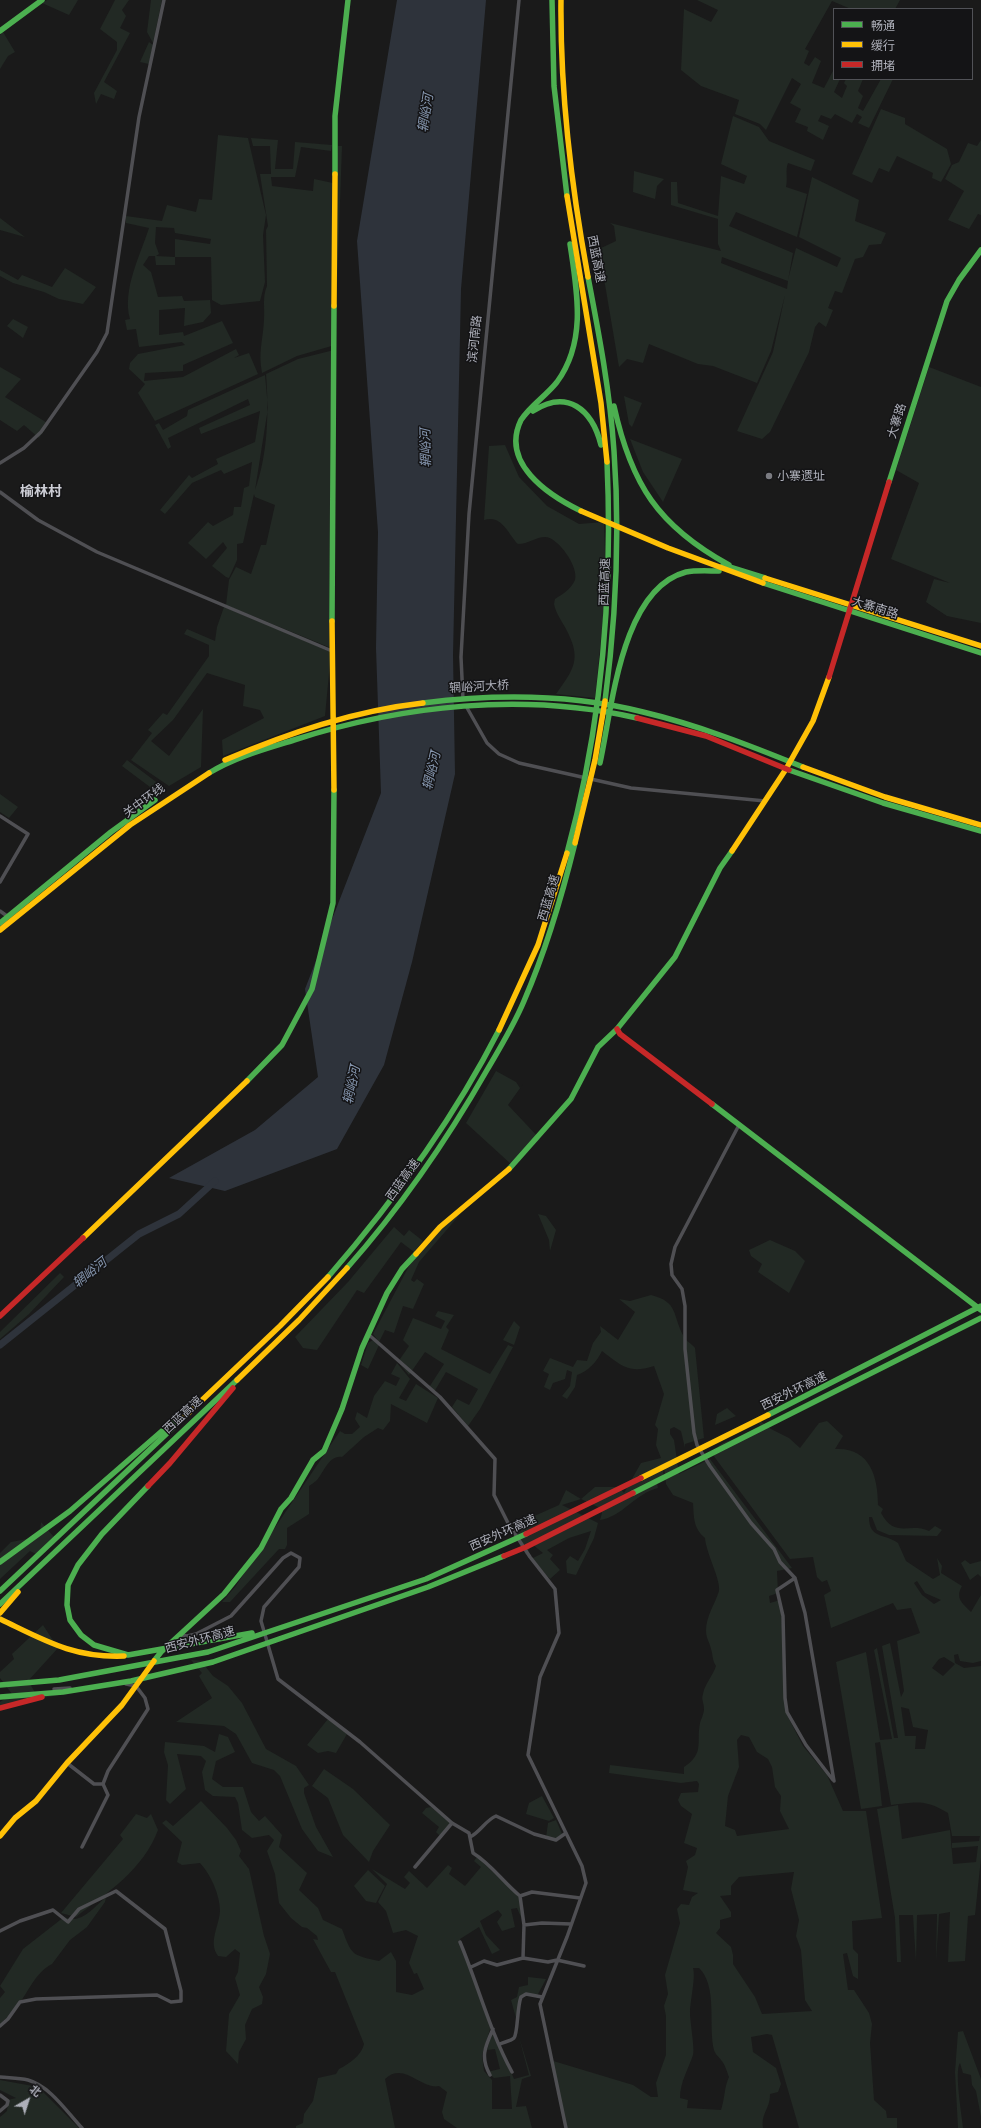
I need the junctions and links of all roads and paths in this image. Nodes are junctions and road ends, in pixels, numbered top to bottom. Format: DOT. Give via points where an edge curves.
graph roads {
  1 [pos="42,0"];
  2 [pos="164,0"];
  3 [pos="348,0"];
  4 [pos="519,0"];
  5 [pos="552,0"];
  6 [pos="561,0"];
  7 [pos="0,31"];
  8 [pos="564,176"];
  9 [pos="981,250"];
  10 [pos="597,323"];
  11 [pos="0,463"];
  12 [pos="0,492"];
  13 [pos="608,496"];
  14 [pos="585,511"];
  15 [pos="640,535"];
  16 [pos="740,570"];
  17 [pos="732,573"];
  18 [pos="764,581"];
  19 [pos="850,609"];
  20 [pos="981,646"];
  21 [pos="332,651"];
  22 [pos="981,653"];
  23 [pos="322,722"];
  24 [pos="324,729"];
  25 [pos="790,762"];
  26 [pos="786,769"];
  27 [pos="167,792"];
  28 [pos="160,796"];
  29 [pos="765,801"];
  30 [pos="0,816"];
  31 [pos="981,825"];
  32 [pos="581,826"];
  33 [pos="981,831"];
  34 [pos="0,882"];
  35 [pos="0,911"];
  36 [pos="8,917"];
  37 [pos="0,923"];
  38 [pos="0,930"];
  39 [pos="617,1029"];
  40 [pos="739,1125"];
  41 [pos="981,1306"];
  42 [pos="981,1310"];
  43 [pos="0,1316"];
  44 [pos="981,1318"];
  45 [pos="368,1334"];
  46 [pos="259,1346"];
  47 [pos="261,1357"];
  48 [pos="0,1562"];
  49 [pos="43,1563"];
  50 [pos="795,1578"];
  51 [pos="0,1591"];
  52 [pos="0,1604"];
  53 [pos="0,1613"];
  54 [pos="0,1619"];
  55 [pos="273,1630"];
  56 [pos="181,1634"];
  57 [pos="128,1656"];
  58 [pos="0,1685"];
  59 [pos="136,1686"];
  60 [pos="63,1692"];
  61 [pos="0,1696"];
  62 [pos="0,1708"];
  63 [pos="67,1763"];
  64 [pos="103,1784"];
  65 [pos="452,1823"];
  66 [pos="566,1833"];
  67 [pos="0,1836"];
  68 [pos="470,1838"];
  69 [pos="82,1847"];
  70 [pos="416,1868"];
  71 [pos="520,1896"];
  72 [pos="580,1898"];
  73 [pos="571,1924"];
  74 [pos="524,1925"];
  75 [pos="0,1931"];
  76 [pos="460,1942"];
  77 [pos="523,1958"];
  78 [pos="558,1960"];
  79 [pos="584,1966"];
  80 [pos="471,1967"];
  81 [pos="542,1998"];
  82 [pos="0,2026"];
  83 [pos="493,2029"];
  84 [pos="500,2044"];
  85 [pos="512,2072"];
  86 [pos="490,2075"];
  87 [pos="0,2077"];
  88 [pos="0,2095"];
  89 [pos="0,2111"];
  90 [pos="82,2128"];
  91 [pos="566,2128"];
  1 -- 7 [label="main road"];
  2 -- 11 [label="street" via="139,117 107,333 97,352 41,432 24,448"];
  3 -- 21 [label="main road" via="335,116"];
  4 -- 29 [label="street, 滨河南路" via="469,514 463,592 463,699 482,736 493,749 512,761 551,772 631,788"];
  5 -- 8 [label="main road, 西蓝高速" via="550,47"];
  6 -- 10 [label="main road, 西蓝高速" via="560,38 568,145 579,225"];
  8 -- 13 [label="main road, 西蓝高速" via="604,423"];
  8 -- 14 [label="main road" via="564,198 578,310 576,344 562,376 522,418 517,430 516,445 522,465 535,482 554,496"];
  9 -- 19 [label="main road, 大寨路" via="947,301"];
  10 -- 16 [label="main road" via="621,439 641,488 663,519 684,538 707,554"];
  10 -- 32 [label="main road, 西蓝高速" via="616,474 616,598 604,720"];
  12 -- 21 [label="street" via="38,520 97,552"];
  13 -- 14 [label="main road" via="599,433 589,416 575,405 564,401 547,403 536,408 527,417 521,431 520,446 524,460 543,484"];
  13 -- 46 [label="main road, 西蓝高速" via="609,594 597,715 585,784 542,934 513,1003 478,1070 436,1140 385,1209 326,1278"];
  14 -- 15 [label="main road"];
  15 -- 16 [label="main road"];
  15 -- 17 [label="main road"];
  16 -- 18 [label="main road"];
  17 -- 18 [label="main road"];
  17 -- 32 [label="main road" via="703,570 684,573 659,587 642,605 633,621 626,643 604,747"];
  18 -- 19 [label="main road, 大寨南路"];
  19 -- 20 [label="main road, 大寨南路"];
  19 -- 22 [label="main road, 大寨南路"];
  19 -- 25 [label="main road, 大寨路" via="814,721"];
  21 -- 43 [label="main road" via="334,903 312,989 282,1045 218,1110"];
  23 -- 25 [label="main road, 辋峪河大桥" via="410,703 496,697 545,698 589,702 638,711 700,727"];
  23 -- 27 [label="main road, 关中环线" via="257,745"];
  24 -- 26 [label="main road, 辋峪河大桥" via="405,711 477,705 544,705 638,718 700,733"];
  24 -- 38 [label="main road, 关中环线" via="216,768 163,800"];
  25 -- 26 [label="main road, 大寨路"];
  25 -- 31 [label="main road, 辋峪河大桥" via="902,802"];
  26 -- 29 [label="main road, 大寨路"];
  26 -- 33 [label="main road, 辋峪河大桥" via="901,808"];
  28 -- 36 [label="main road, 关中环线" via="111,832"];
  29 -- 39 [label="main road, 大寨路" via="720,868 675,957"];
  30 -- 34 [label="street" via="28,834"];
  32 -- 47 [label="main road, 西蓝高速" via="550,936 523,1004 480,1082 441,1146 390,1217 329,1288"];
  35 -- 36 [label="street"];
  36 -- 37 [label="main road, 关中环线"];
  39 -- 40 [label="main road" via="620,1034"];
  39 -- 45 [label="main road, 大寨路" via="598,1047 571,1099 512,1166 440,1227 402,1269 387,1293"];
  40 -- 42 [label="main road"];
  40 -- 50 [label="street" via="675,1247 671,1264 672,1275 682,1289 686,1306 685,1349 697,1445 751,1523"];
  41 -- 55 [label="main road, 西安外环高速" via="839,1380 515,1539 426,1579"];
  44 -- 60 [label="main road, 西安外环高速" via="520,1550 428,1587 213,1662"];
  45 -- 56 [label="main road, 大寨路" via="324,1451 314,1460 291,1498 281,1509 261,1548 224,1594"];
  45 -- 66 [label="street" via="440,1397 495,1459 494,1495 530,1557 555,1589 559,1633 540,1677 528,1755"];
  46 -- 48 [label="main road" via="58,1522"];
  46 -- 51 [label="main road, 西蓝高速"];
  47 -- 49 [label="main road, 西蓝高速"];
  47 -- 57 [label="main road" via="170,1463 88,1552 68,1585 67,1605 70,1620 81,1635 94,1644"];
  49 -- 52 [label="main road, 西蓝高速"];
  49 -- 53 [label="main road"];
  50 -- 50 [label="street" via="777,1590 783,1616 787,1712 806,1745 834,1782 805,1613"];
  54 -- 57 [label="main road" via="69,1651 103,1658"];
  55 -- 57 [label="main road"];
  55 -- 58 [label="main road, 西安外环高速" via="208,1652 152,1664 59,1680"];
  56 -- 59 [label="main road, 大寨路" via="161,1652"];
  56 -- 65 [label="street" via="196,1634 231,1616 283,1558 291,1553 296,1554 300,1558 299,1567 264,1607 261,1622 278,1679 360,1742"];
  59 -- 61 [label="street" via="114,1683"];
  59 -- 63 [label="main road, 大寨路" via="122,1705"];
  59 -- 64 [label="street" via="145,1698 148,1709 108,1771"];
  60 -- 61 [label="main road, 西安外环高速"];
  60 -- 62 [label="main road"];
  63 -- 64 [label="street" via="94,1784"];
  63 -- 67 [label="main road, 大寨路" via="36,1801 15,1818"];
  64 -- 69 [label="street" via="108,1795"];
  65 -- 68 [label="street" via="469,1833"];
  65 -- 70 [label="street"];
  66 -- 68 [label="street" via="556,1840 534,1834 496,1816"];
  66 -- 72 [label="street" via="582,1866 586,1883"];
  68 -- 71 [label="street" via="473,1852 489,1864"];
  71 -- 72 [label="street" via="532,1892"];
  71 -- 74 [label="street"];
  72 -- 73 [label="street"];
  73 -- 74 [label="street"];
  73 -- 78 [label="street"];
  74 -- 77 [label="street"];
  75 -- 82 [label="street" via="20,1921 54,1910 68,1922 79,1909 116,1891 165,1929 181,1991 181,2001 171,2002 157,1995 36,1999 20,2002"];
  76 -- 80 [label="street"];
  77 -- 78 [label="street" via="548,1962"];
  77 -- 80 [label="street" via="498,1965 484,1961"];
  78 -- 79 [label="street"];
  78 -- 81 [label="street"];
  80 -- 83 [label="street"];
  81 -- 84 [label="street" via="526,1994 521,1997 514,2038"];
  81 -- 91 [label="street" via="540,2004"];
  83 -- 84 [label="street"];
  83 -- 86 [label="street" via="484,2048 484,2065"];
  84 -- 85 [label="street"];
  87 -- 90 [label="street" via="28,2080 40,2085"];
  88 -- 89 [label="street" via="8,2101"];
}
